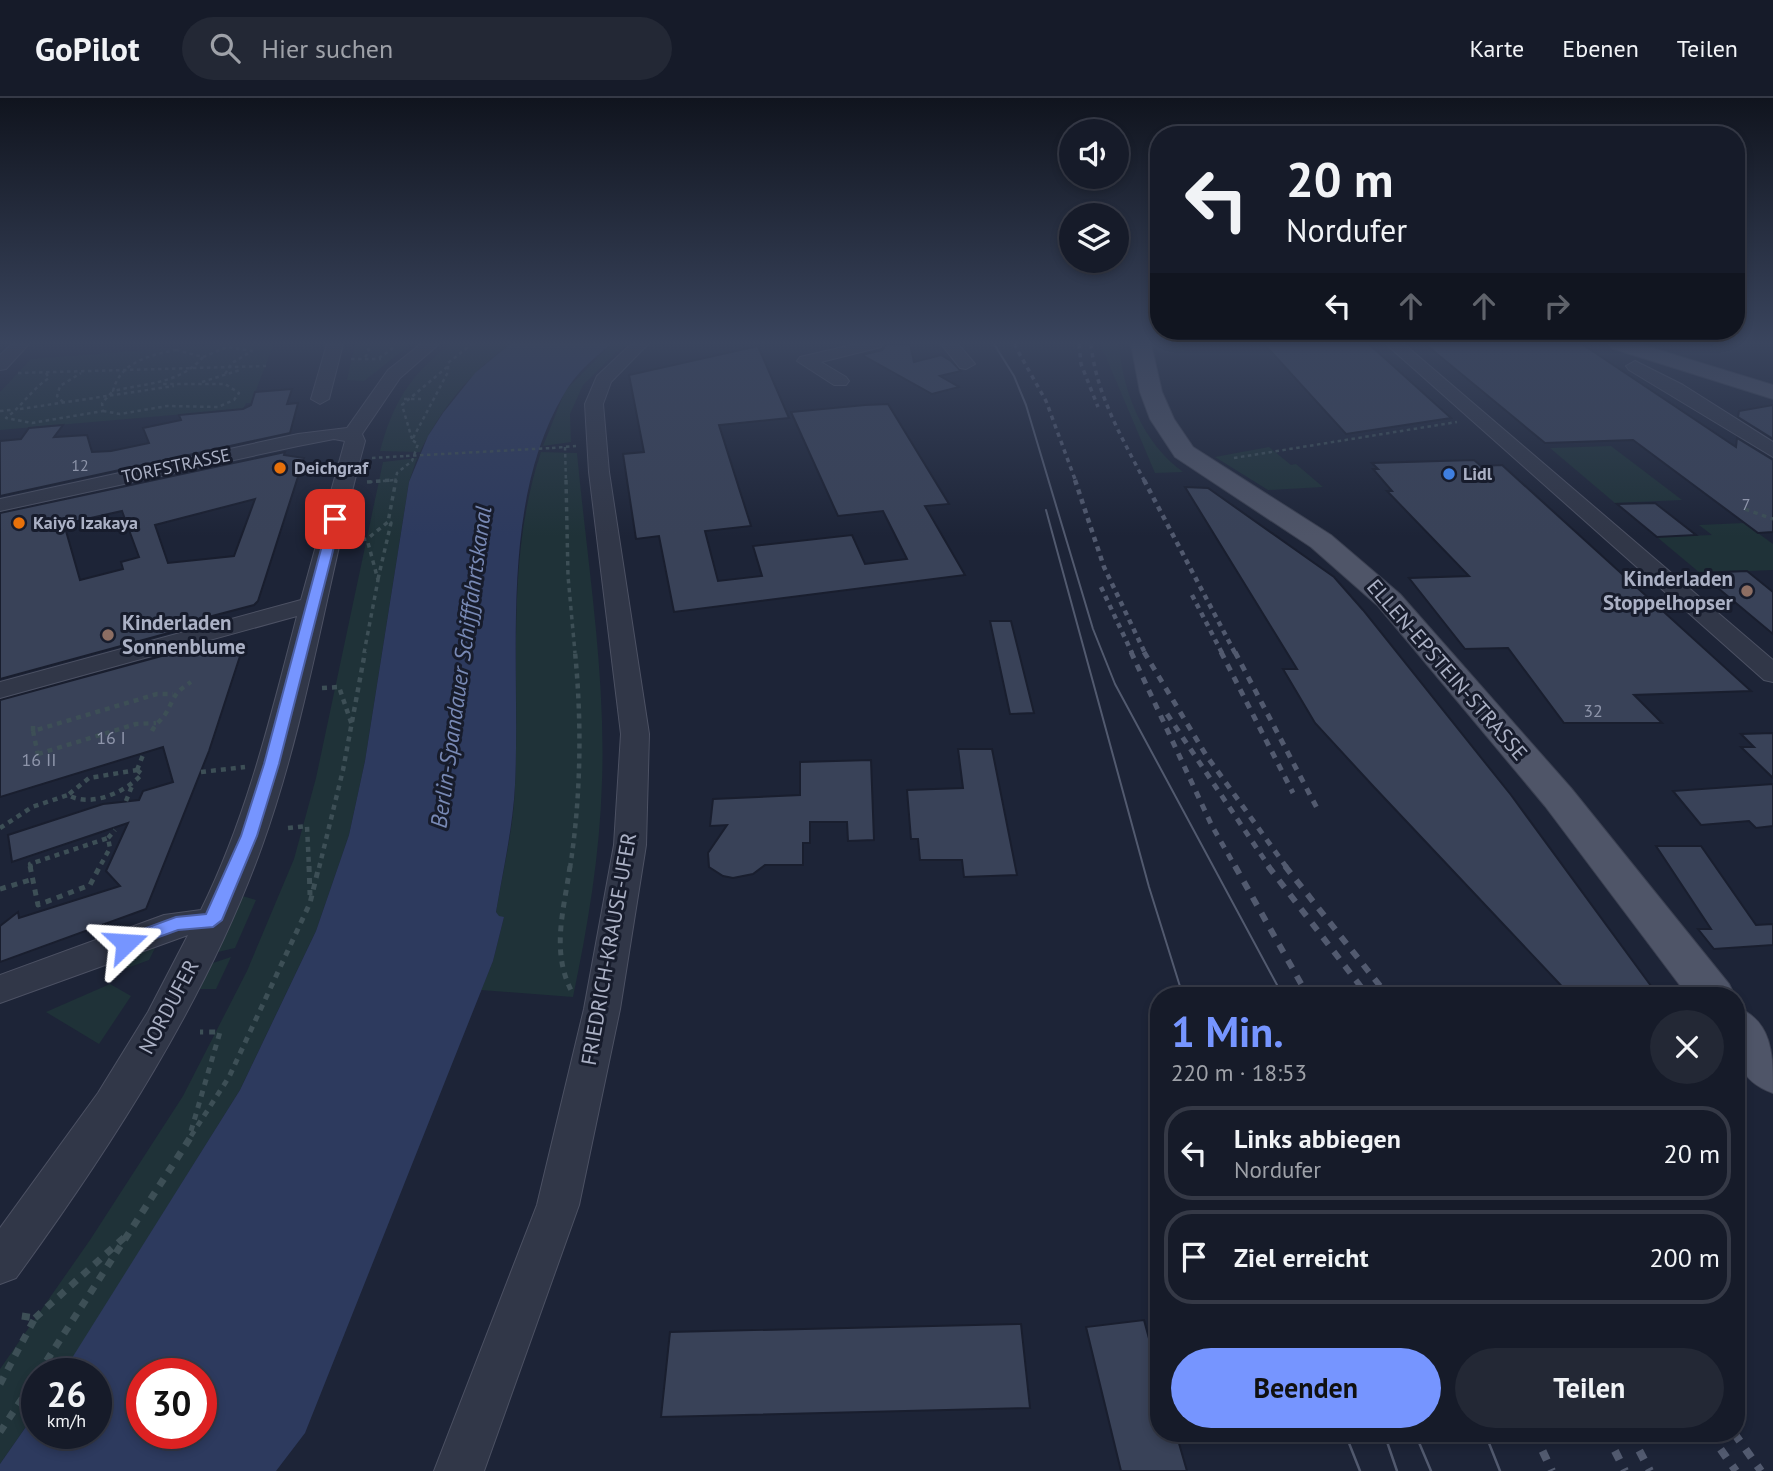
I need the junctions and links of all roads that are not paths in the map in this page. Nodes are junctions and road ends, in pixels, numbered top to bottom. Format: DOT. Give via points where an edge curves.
graph roads {
  1 [pos="370,408"];
  2 [pos="594,408"];
  3 [pos="1158,408"];
  4 [pos="1468,408"];
  5 [pos="1707,408"];
  6 [pos="352,434"];
  7 [pos="1773,451"];
  8 [pos="0,505"];
  9 [pos="313,604"];
  10 [pos="1773,674"];
  11 [pos="0,690"];
  12 [pos="213,920"];
  13 [pos="1706,987"];
  14 [pos="0,989"];
  15 [pos="1745,1037"];
  16 [pos="1773,1073"];
  17 [pos="0,1263"];
  18 [pos="459,1471"];
  1 -- 6 [label="street, NORDUFER"];
  2 -- 18 [label="street, FRIEDRICH-KRAUSE-UFER" via="597,463 635,734 630,845 602,1009 558,1205"];
  3 -- 13 [label="main road, ELLEN-EPSTEIN-STRASSE" via="1184,452 1321,541 1389,600 1558,797"];
  4 -- 10 [label="street"];
  5 -- 7 [label="street"];
  6 -- 8 [label="street, TORFSTRASSE" via="298,440"];
  6 -- 9 [label="street, NORDUFER" via="355,441"];
  9 -- 11 [label="street"];
  9 -- 12 [label="street, NORDUFER" via="272,764 249,836"];
  12 -- 14 [label="street" via="176,924"];
  12 -- 17 [label="street, NORDUFER" via="173,1003 112,1107"];
  15 -- 16 [label="main road"];
}
